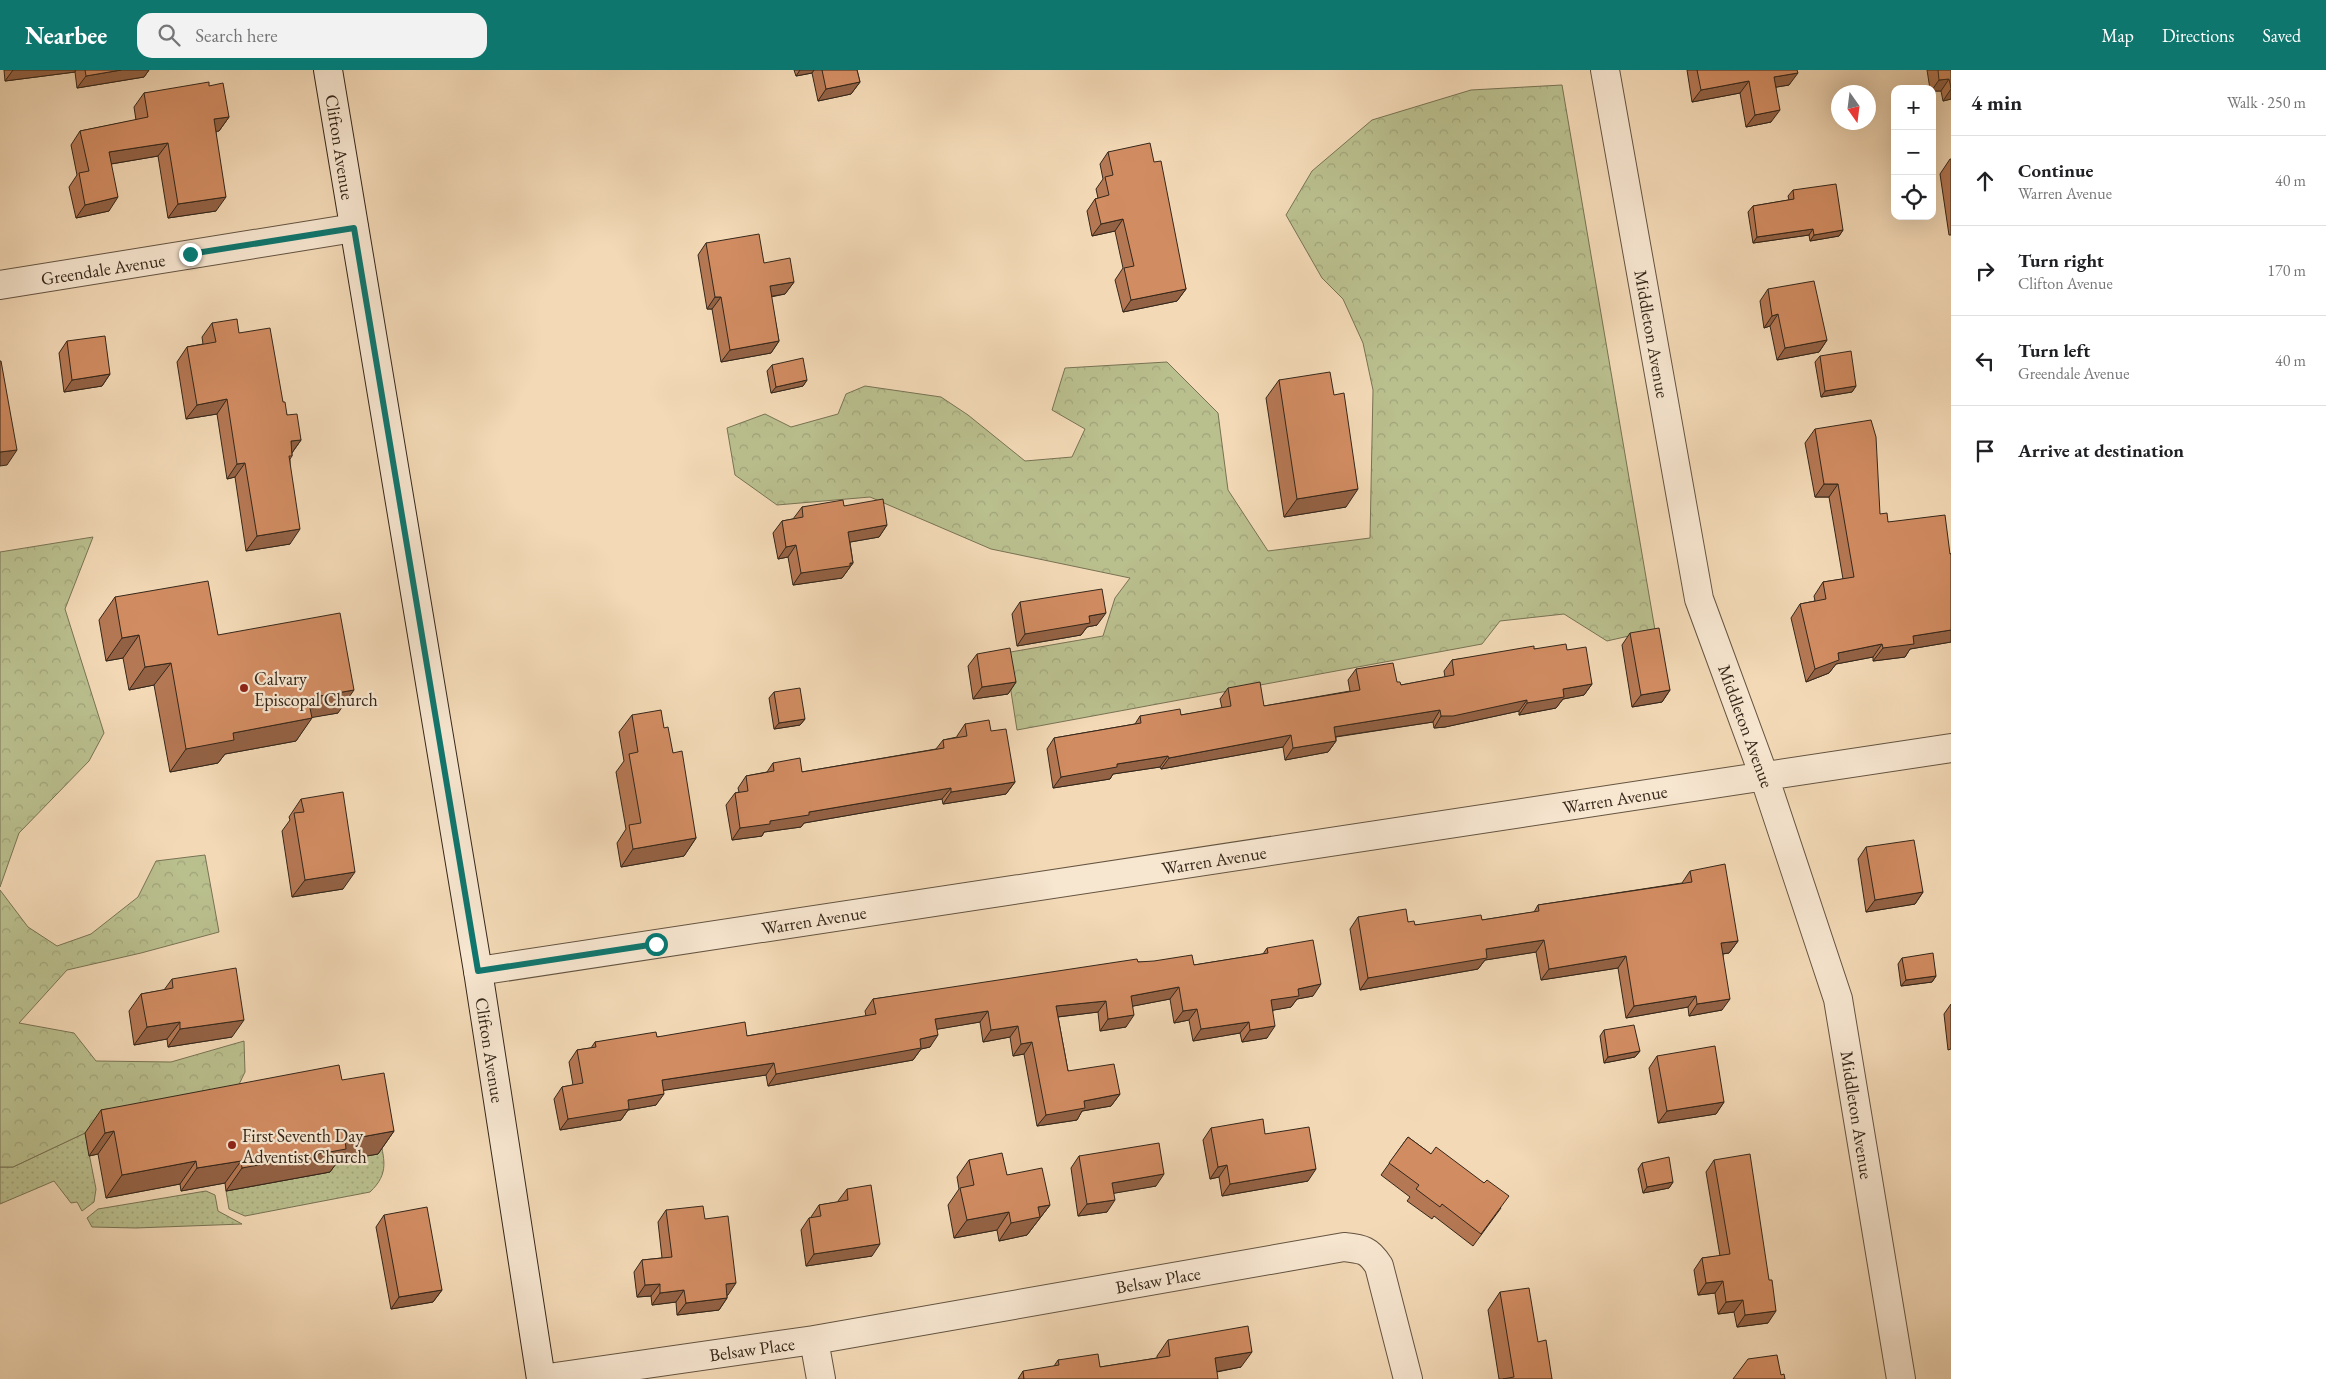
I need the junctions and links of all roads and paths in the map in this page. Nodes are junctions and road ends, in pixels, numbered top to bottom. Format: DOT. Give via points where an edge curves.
graph roads {
  1 [pos="328,70"];
  2 [pos="1605,70"];
  3 [pos="354,228"];
  4 [pos="0,285"];
  5 [pos="1951,748"];
  6 [pos="1764,776"];
  7 [pos="478,971"];
  8 [pos="814,1340"];
  9 [pos="541,1379"];
  10 [pos="821,1379"];
  11 [pos="1408,1379"];
  12 [pos="1901,1379"];
  1 -- 3 [label="street, Clifton Avenue"];
  2 -- 6 [label="street, Middleton Avenue" via="1699,599"];
  3 -- 4 [label="street, Greendale Avenue"];
  3 -- 7 [label="street, Clifton Avenue"];
  5 -- 6 [label="street, Warren Avenue"];
  6 -- 7 [label="street, Warren Avenue"];
  6 -- 12 [label="street, Middleton Avenue" via="1838,999"];
  7 -- 9 [label="street, Clifton Avenue"];
  8 -- 9 [label="street, Belsaw Place"];
  8 -- 10 [label="street, Belsaw Place"];
  8 -- 11 [label="street, Belsaw Place" via="1344,1247 1362,1249 1372,1255 1379,1266"];
}
